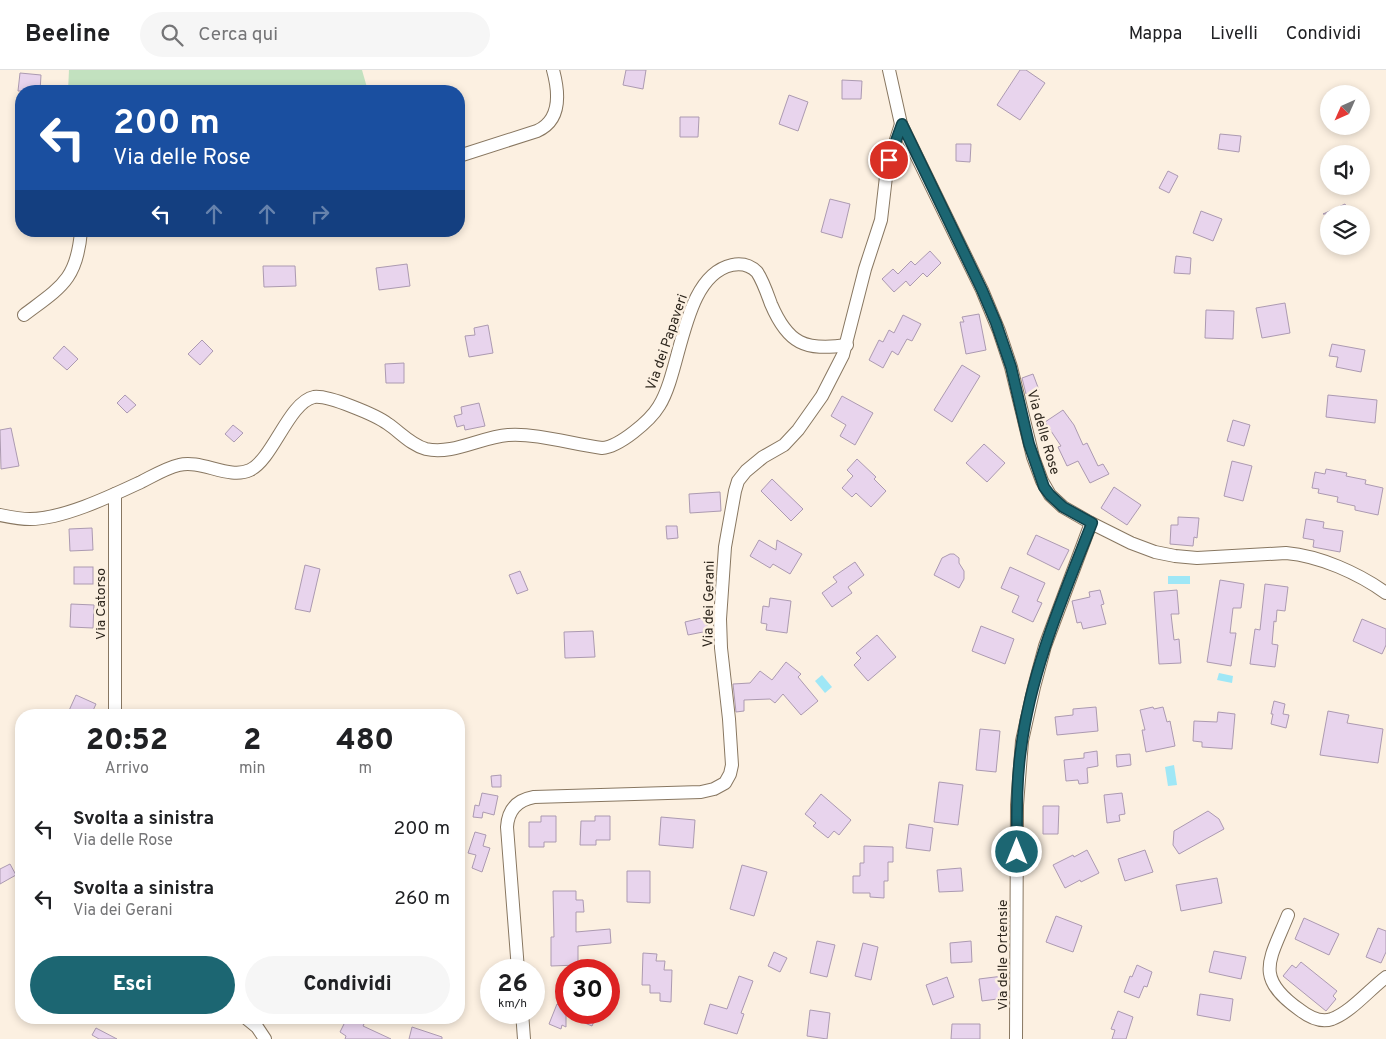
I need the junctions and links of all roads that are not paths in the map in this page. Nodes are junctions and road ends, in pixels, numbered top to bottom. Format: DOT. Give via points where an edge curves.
graph roads {
  1 [pos="552,70"];
  2 [pos="888,70"];
  3 [pos="902,124"];
  4 [pos="465,154"];
  5 [pos="80,237"];
  6 [pos="24,315"];
  7 [pos="847,345"];
  8 [pos="115,494"];
  9 [pos="0,515"];
  10 [pos="1092,523"];
  11 [pos="1386,593"];
  12 [pos="115,709"];
  13 [pos="1288,915"];
  14 [pos="517,959"];
  15 [pos="1386,977"];
  16 [pos="253,1024"];
  17 [pos="523,1024"];
  18 [pos="265,1039"];
  19 [pos="524,1039"];
  20 [pos="1016,1039"];
  1 -- 4 [label="street" via="557,103 548,125"];
  2 -- 3 [label="street, Via delle Rose"];
  3 -- 7 [label="street, Via dei Gerani" via="889,160 882,214"];
  3 -- 10 [label="street, Via delle Rose" via="996,323 1044,487 1063,507"];
  5 -- 6 [label="street" via="78,257 69,277"];
  7 -- 8 [label="street, Via dei Papaveri" via="822,348 794,338 779,321 757,272 744,265 731,265 708,281 694,302 659,407 636,430 612,446 602,448 508,435 434,450 417,445 378,418 330,398 315,397 297,410 250,470 233,472 182,464"];
  7 -- 14 [label="street, Via dei Gerani" via="822,396 802,426 784,445 746,471 738,481 734,495 724,547 720,612 731,737 732,765 727,780 718,788 701,792 534,797 516,804 507,827"];
  8 -- 9 [label="street" via="44,517 30,519"];
  8 -- 12 [label="street, Via Catorso"];
  10 -- 11 [label="street, Via delle Rose" via="1147,549 1175,556 1209,558 1296,554 1341,568"];
  10 -- 20 [label="street, Via delle Ortensie" via="1045,646 1021,747 1017,796"];
  13 -- 15 [label="street" via="1271,958 1270,975 1280,994 1307,1014 1324,1020 1340,1015"];
  16 -- 18 [label="street"];
  17 -- 19 [label="street"];
}
